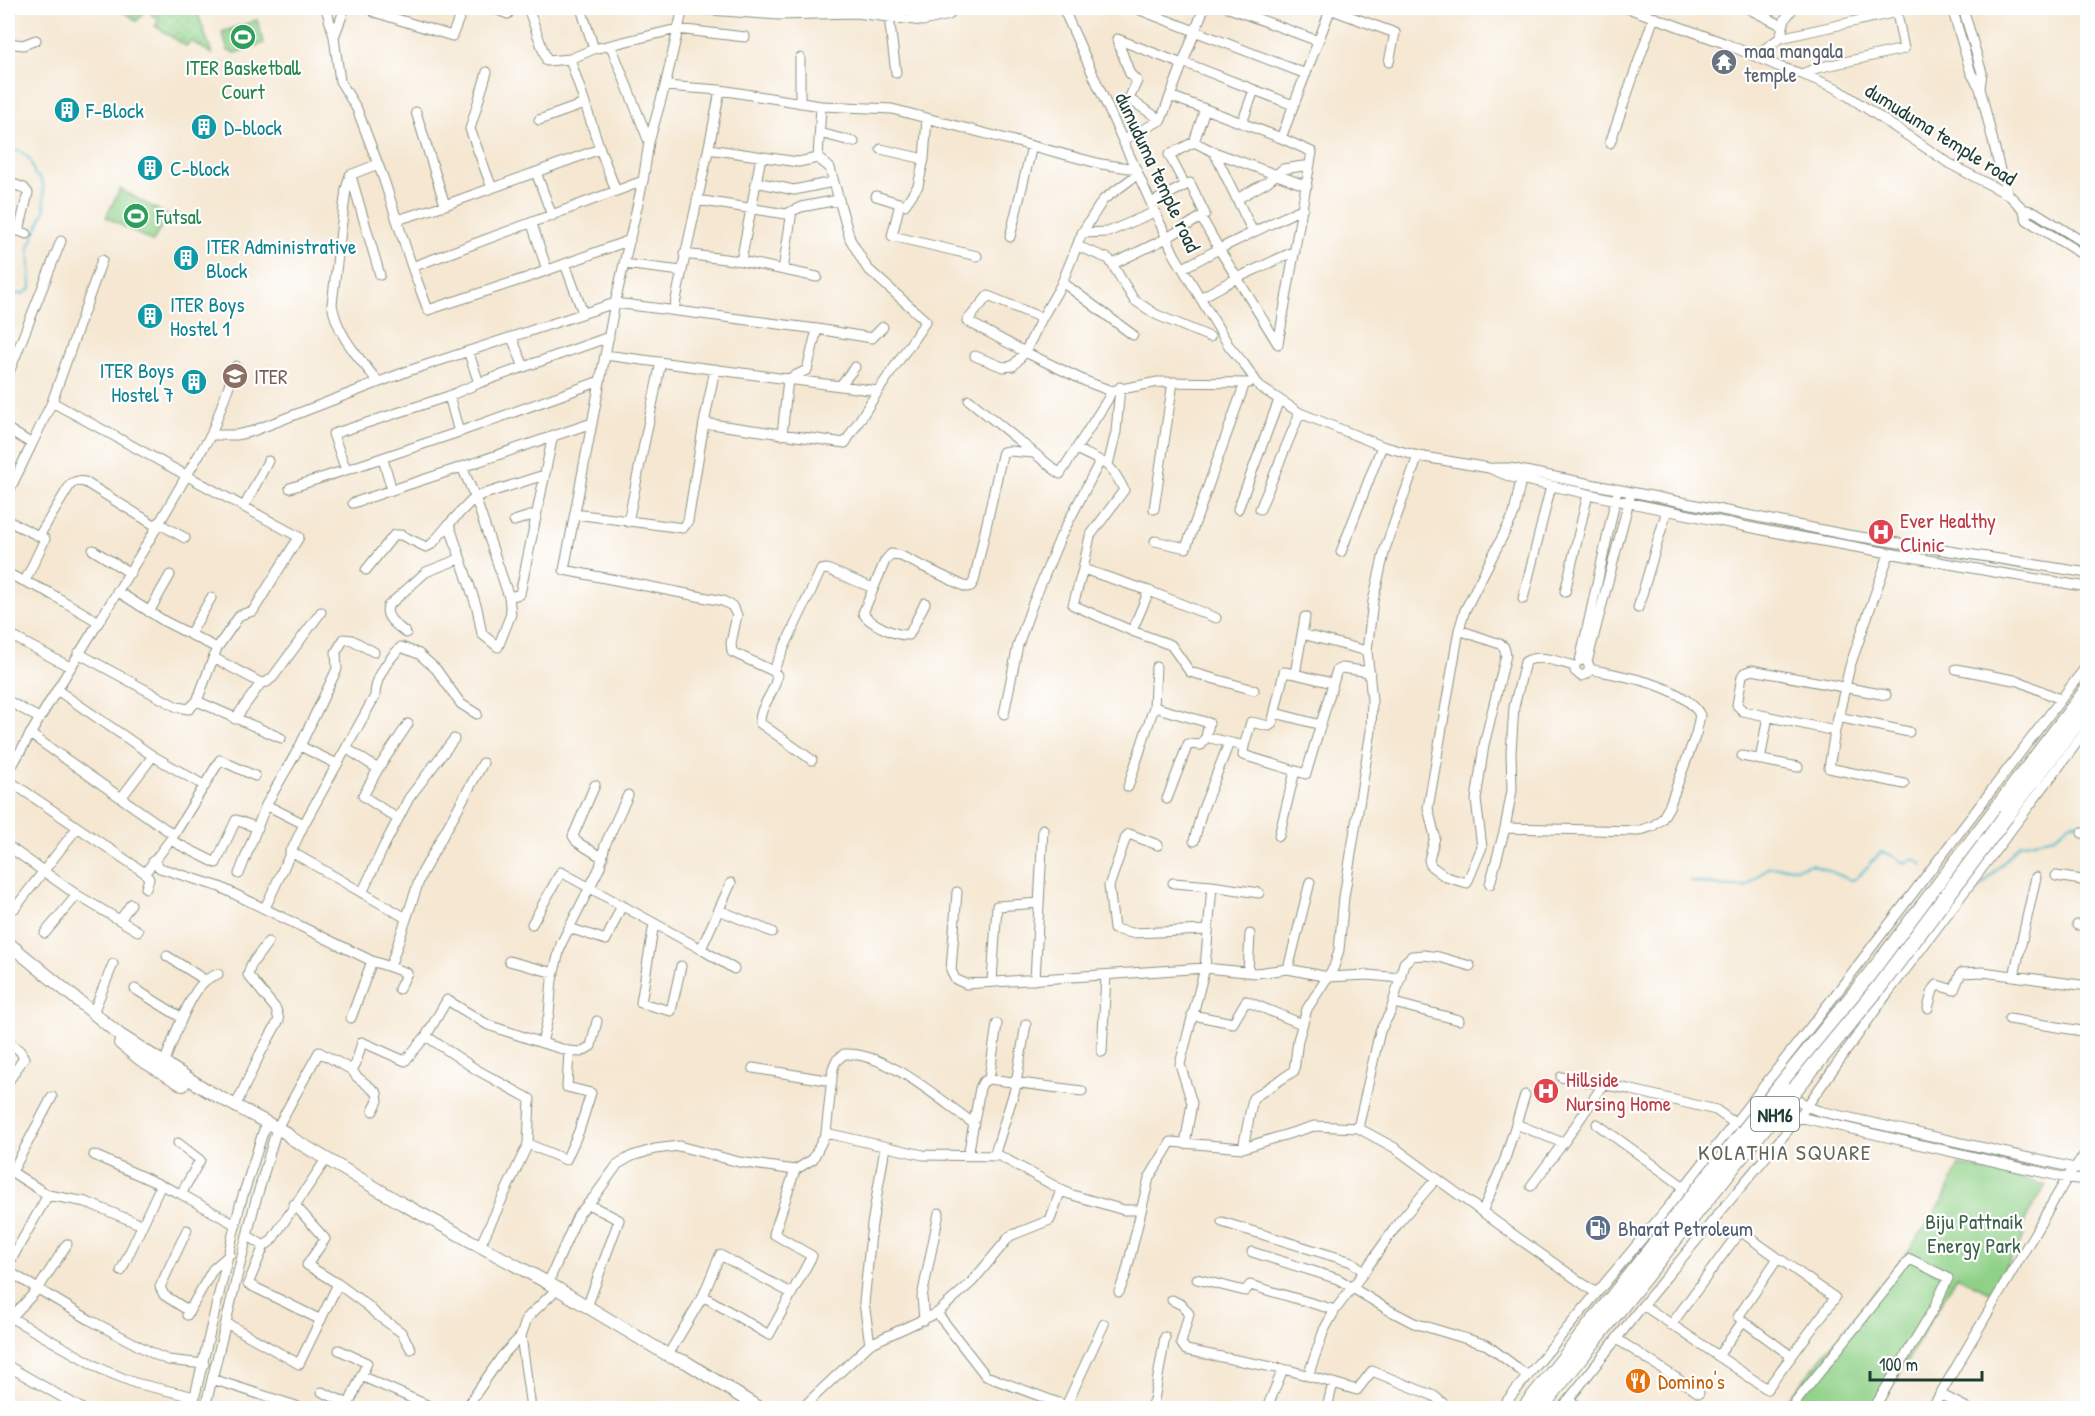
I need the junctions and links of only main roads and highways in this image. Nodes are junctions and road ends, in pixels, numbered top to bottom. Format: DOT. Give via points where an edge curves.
graph roads {
  1 [pos="2088,689"];
  2 [pos="2088,708"];
  3 [pos="2080,728"];
  4 [pos="2001,811"];
  5 [pos="8,943"];
  6 [pos="8,952"];
  7 [pos="271,1128"];
  8 [pos="669,1356"];
  9 [pos="744,1408"];
  10 [pos="759,1408"];
  11 [pos="1526,1408"];
  12 [pos="1540,1408"];
  1 -- 4 [label="highway, NH16" via="2015,771"];
  2 -- 3 [label="highway, NH16"];
  3 -- 4 [label="highway, NH16" via="2028,796"];
  4 -- 11 [label="highway, NH16, bridge"];
  4 -- 12 [label="highway, NH16, bridge" via="1884,980"];
  5 -- 7 [label="main road" via="120,1035"];
  6 -- 7 [label="main road" via="140,1059 216,1105"];
  7 -- 8 [label="main road"];
  8 -- 9 [label="main road" via="682,1369"];
  8 -- 10 [label="main road" via="686,1362"];
}
